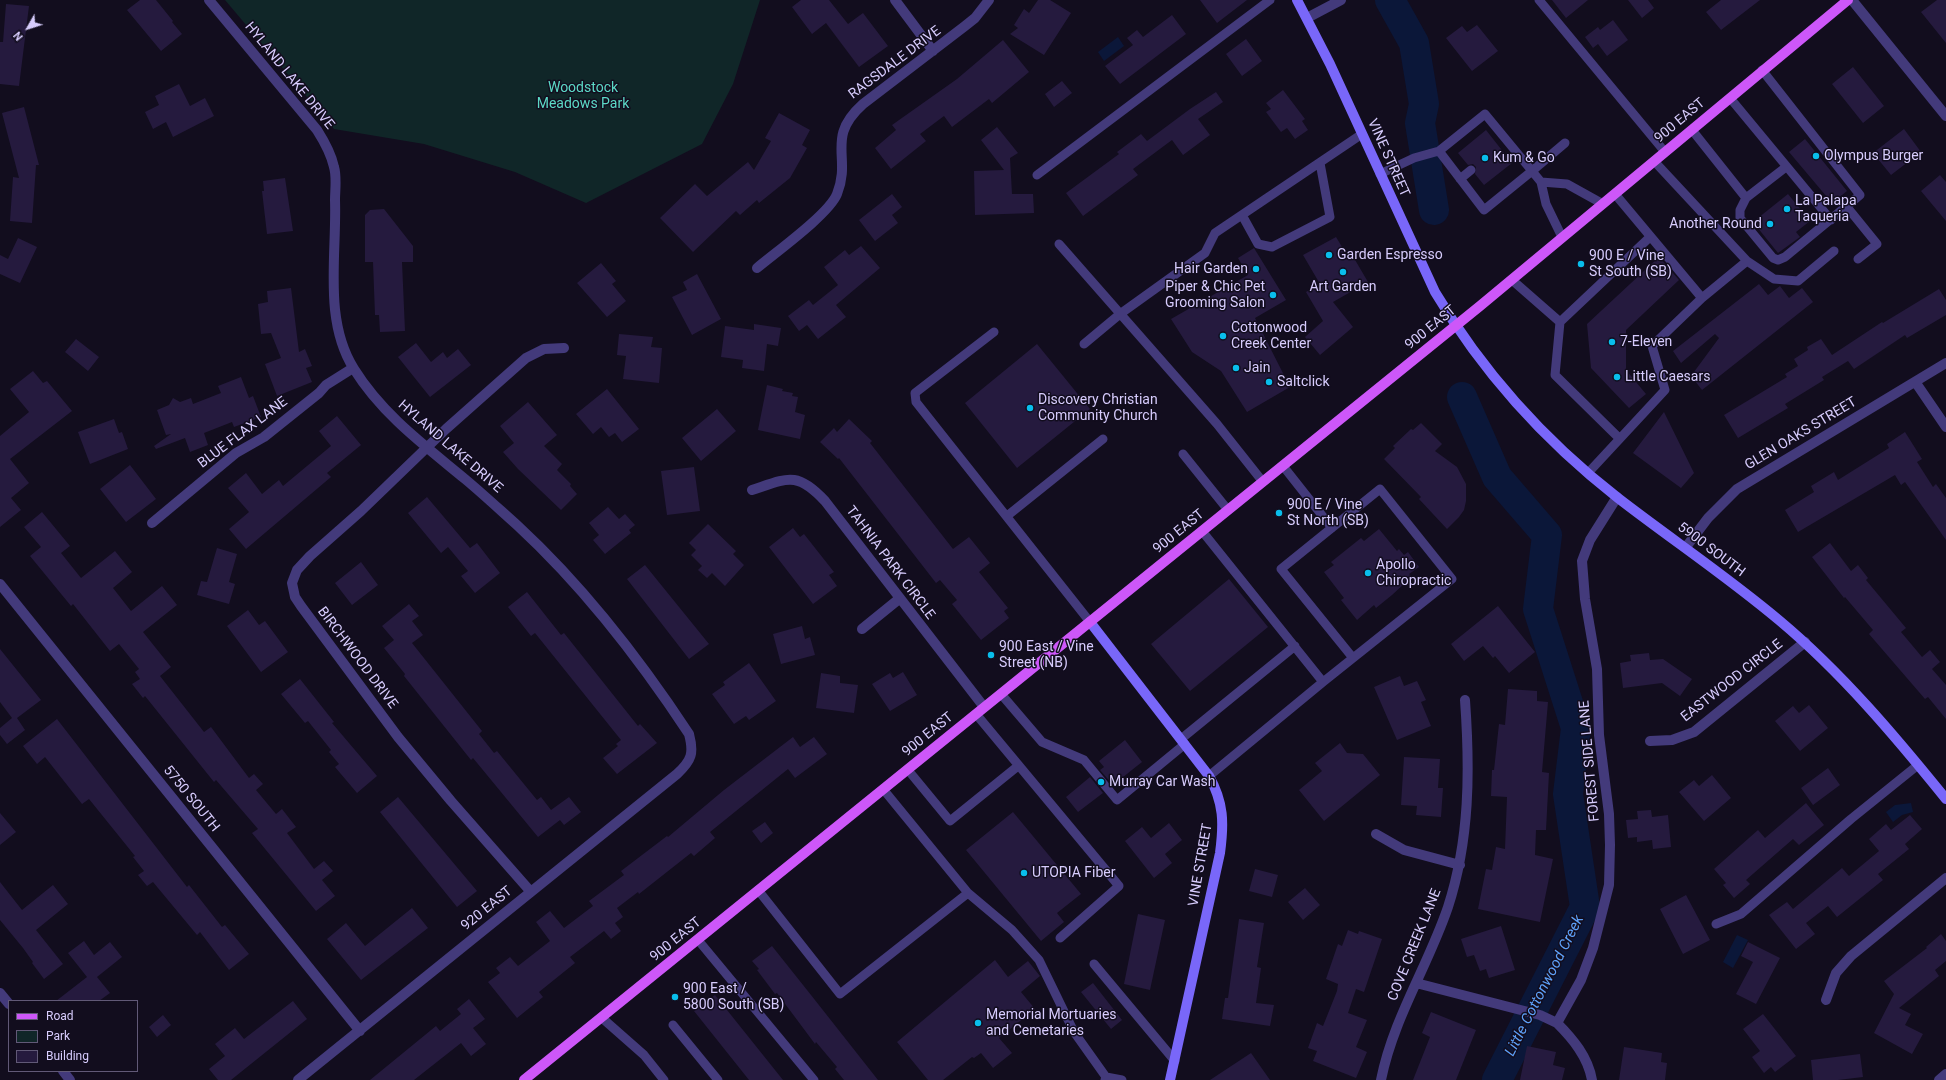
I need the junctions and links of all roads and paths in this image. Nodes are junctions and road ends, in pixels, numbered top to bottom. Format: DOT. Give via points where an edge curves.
graph roads {
  1 [pos="209,0"];
  2 [pos="895,0"];
  3 [pos="990,0"];
  4 [pos="1270,0"];
  5 [pos="1297,0"];
  6 [pos="1341,0"];
  7 [pos="1539,0"];
  8 [pos="1848,0"];
  9 [pos="1852,0"];
  10 [pos="1307,18"];
  11 [pos="933,51"];
  12 [pos="1762,70"];
  13 [pos="1730,98"];
  14 [pos="1946,116"];
  15 [pos="1692,130"];
  16 [pos="1362,134"];
  17 [pos="1507,141"];
  18 [pos="1566,143"];
  19 [pos="1499,147"];
  20 [pos="1437,152"];
  21 [pos="1665,152"];
  22 [pos="1654,161"];
  23 [pos="1320,163"];
  24 [pos="1786,167"];
  25 [pos="1471,170"];
  26 [pos="1532,171"];
  27 [pos="1380,174"];
  28 [pos="1037,176"];
  29 [pos="1460,179"];
  30 [pos="1541,182"];
  31 [pos="1615,194"];
  32 [pos="1746,198"];
  33 [pos="1603,204"];
  34 [pos="1847,207"];
  35 [pos="1242,215"];
  36 [pos="1831,220"];
  37 [pos="1650,237"];
  38 [pos="1562,238"];
  39 [pos="1059,244"];
  40 [pos="1834,251"];
  41 [pos="1858,259"];
  42 [pos="1747,262"];
  43 [pos="757,268"];
  44 [pos="1512,280"];
  45 [pos="1702,298"];
  46 [pos="1120,314"];
  47 [pos="1560,322"];
  48 [pos="1455,326"];
  49 [pos="994,332"];
  50 [pos="1084,344"];
  51 [pos="564,348"];
  52 [pos="1946,363"];
  53 [pos="353,368"];
  54 [pos="1916,383"];
  55 [pos="1946,428"];
  56 [pos="1103,438"];
  57 [pos="1619,438"];
  58 [pos="427,449"];
  59 [pos="1183,454"];
  60 [pos="1283,466"];
  61 [pos="1588,473"];
  62 [pos="1263,482"];
  63 [pos="752,490"];
  64 [pos="1617,497"];
  65 [pos="1228,510"];
  66 [pos="1007,516"];
  67 [pos="152,523"];
  68 [pos="1332,528"];
  69 [pos="1202,531"];
  70 [pos="1686,547"];
  71 [pos="0,584"];
  72 [pos="899,599"];
  73 [pos="1090,622"];
  74 [pos="862,629"];
  75 [pos="1805,642"];
  76 [pos="1295,646"];
  77 [pos="1353,658"];
  78 [pos="1323,682"];
  79 [pos="1002,694"];
  80 [pos="1466,700"];
  81 [pos="984,707"];
  82 [pos="976,714"];
  83 [pos="1183,741"];
  84 [pos="1650,741"];
  85 [pos="691,757"];
  86 [pos="1918,765"];
  87 [pos="1018,766"];
  88 [pos="908,770"];
  89 [pos="1209,776"];
  90 [pos="884,789"];
  91 [pos="1946,799"];
  92 [pos="1376,834"];
  93 [pos="1460,865"];
  94 [pos="1946,878"];
  95 [pos="758,890"];
  96 [pos="531,892"];
  97 [pos="968,893"];
  98 [pos="1716,924"];
  99 [pos="1060,938"];
  100 [pos="698,940"];
  101 [pos="1094,964"];
  102 [pos="1416,983"];
  103 [pos="0,993"];
  104 [pos="1826,1000"];
  105 [pos="8,1003"];
  106 [pos="602,1018"];
  107 [pos="1558,1023"];
  108 [pos="673,1025"];
  109 [pos="360,1031"];
  110 [pos="1175,1061"];
  111 [pos="64,1072"];
  112 [pos="1946,1074"];
  113 [pos="1106,1078"];
  114 [pos="70,1080"];
  115 [pos="298,1080"];
  116 [pos="524,1080"];
  117 [pos="664,1080"];
  118 [pos="718,1080"];
  119 [pos="814,1080"];
  120 [pos="1122,1080"];
  121 [pos="1170,1080"];
  122 [pos="1381,1080"];
  123 [pos="1592,1080"];
  124 [pos="1939,1080"];
  1 -- 53 [label="street, HYLAND LAKE DRIVE" via="317,130 328,148 334,168 335,321 340,341"];
  2 -- 11 [label="street"];
  3 -- 11 [label="street, RAGSDALE DRIVE" via="975,18"];
  4 -- 28 [label="lane"];
  5 -- 10 [label="street, VINE STREET"];
  6 -- 10 [label="street"];
  7 -- 21 [label="lane"];
  8 -- 12 [label="main road, 900 EAST"];
  9 -- 14 [label="street"];
  10 -- 16 [label="street, VINE STREET"];
  11 -- 43 [label="street, RAGSDALE DRIVE" via="852,114 842,134 841,178 833,201 823,214"];
  12 -- 13 [label="main road, 900 EAST"];
  12 -- 34 [label="lane" via="1860,195"];
  13 -- 15 [label="main road, 900 EAST"];
  13 -- 24 [label="lane"];
  15 -- 21 [label="main road, 900 EAST"];
  15 -- 32 [label="lane"];
  16 -- 23 [label="lane"];
  16 -- 27 [label="street, VINE STREET"];
  17 -- 19 [label="lane"];
  17 -- 20 [label="lane" via="1485,114"];
  17 -- 26 [label="lane"];
  18 -- 26 [label="lane"];
  20 -- 27 [label="lane" via="1414,158"];
  20 -- 29 [label="lane"];
  21 -- 22 [label="main road, 900 EAST"];
  22 -- 31 [label="main road, 900 EAST"];
  22 -- 42 [label="lane"];
  23 -- 35 [label="lane"];
  23 -- 35 [label="lane" via="1330,217 1272,248 1258,244"];
  24 -- 32 [label="lane"];
  24 -- 36 [label="lane"];
  25 -- 29 [label="lane"];
  26 -- 29 [label="lane" via="1484,210"];
  26 -- 30 [label="lane"];
  27 -- 48 [label="street, VINE STREET" via="1435,292"];
  30 -- 33 [label="lane" via="1567,184"];
  30 -- 38 [label="lane" via="1546,204"];
  31 -- 33 [label="main road, 900 EAST"];
  31 -- 37 [label="lane"];
  32 -- 36 [label="lane" via="1740,210 1740,218 1773,258 1778,260"];
  33 -- 38 [label="main road, 900 EAST"];
  34 -- 36 [label="lane"];
  34 -- 41 [label="lane" via="1877,244"];
  35 -- 46 [label="lane" via="1215,233 1205,253"];
  37 -- 45 [label="lane"];
  37 -- 47 [label="lane"];
  38 -- 44 [label="main road, 900 EAST"];
  39 -- 46 [label="lane"];
  40 -- 42 [label="lane" via="1798,281 1774,279"];
  42 -- 45 [label="lane"];
  44 -- 47 [label="lane"];
  44 -- 48 [label="main road, 900 EAST"];
  45 -- 57 [label="lane" via="1652,346 1665,390"];
  46 -- 50 [label="lane"];
  46 -- 62 [label="lane"];
  47 -- 57 [label="lane" via="1555,375"];
  48 -- 60 [label="main road, 900 EAST"];
  48 -- 61 [label="street, 5900 SOUTH" via="1520,406"];
  49 -- 66 [label="lane" via="915,393 916,402"];
  51 -- 58 [label="street, BIRCHWOOD DRIVE" via="544,349 526,358"];
  52 -- 54 [label="street, GLEN OAKS STREET"];
  53 -- 58 [label="street, HYLAND LAKE DRIVE" via="386,410"];
  53 -- 67 [label="street, BLUE FLAX LANE" via="326,385 264,437 236,453"];
  54 -- 55 [label="street"];
  54 -- 70 [label="street, GLEN OAKS STREET" via="1738,489 1708,518"];
  56 -- 66 [label="lane"];
  57 -- 61 [label="lane"];
  58 -- 85 [label="street, HYLAND LAKE DRIVE" via="520,528 580,588 639,661 689,734"];
  58 -- 96 [label="street, BIRCHWOOD DRIVE" via="297,570 292,583 301,606 398,737"];
  59 -- 65 [label="lane"];
  60 -- 62 [label="main road, 900 EAST"];
  60 -- 68 [label="lane"];
  61 -- 64 [label="street, 5900 SOUTH"];
  62 -- 65 [label="main road, 900 EAST"];
  63 -- 72 [label="street, TAHNIA PARK CIRCLE" via="785,479 799,480 812,488 825,501"];
  64 -- 70 [label="street, 5900 SOUTH"];
  64 -- 107 [label="street, FOREST SIDE LANE" via="1590,540 1582,561 1596,669 1599,735 1609,814 1609,886 1594,948 1581,980"];
  65 -- 69 [label="main road, 900 EAST"];
  66 -- 73 [label="lane"];
  68 -- 77 [label="lane" via="1281,569"];
  68 -- 77 [label="lane" via="1380,489 1452,579"];
  69 -- 73 [label="main road, 900 EAST"];
  69 -- 76 [label="lane"];
  70 -- 75 [label="street, 5900 SOUTH"];
  71 -- 109 [label="street, 5750 SOUTH"];
  72 -- 74 [label="street"];
  72 -- 81 [label="street, TAHNIA PARK CIRCLE"];
  73 -- 79 [label="main road, 900 EAST"];
  73 -- 83 [label="street, VINE STREET"];
  75 -- 84 [label="street, EASTWOOD CIRCLE" via="1694,732 1672,740"];
  75 -- 86 [label="street, 5900 SOUTH" via="1842,678"];
  76 -- 78 [label="lane"];
  76 -- 83 [label="lane"];
  77 -- 78 [label="lane"];
  78 -- 89 [label="lane"];
  79 -- 81 [label="main road, 900 EAST"];
  79 -- 83 [label="lane" via="1042,742 1084,760 1116,800"];
  80 -- 93 [label="street, COVE CREEK LANE" via="1469,785"];
  81 -- 82 [label="main road, 900 EAST"];
  82 -- 87 [label="lane"];
  82 -- 88 [label="main road, 900 EAST"];
  83 -- 89 [label="street, VINE STREET"];
  85 -- 96 [label="street, 920 EAST" via="677,774"];
  86 -- 91 [label="street, 5900 SOUTH"];
  86 -- 98 [label="lane" via="1740,914"];
  87 -- 88 [label="lane" via="950,821"];
  87 -- 99 [label="lane" via="1119,886"];
  88 -- 90 [label="main road, 900 EAST"];
  89 -- 110 [label="street, VINE STREET" via="1221,802 1222,835"];
  90 -- 95 [label="main road, 900 EAST"];
  90 -- 97 [label="lane"];
  92 -- 93 [label="street" via="1404,850"];
  93 -- 102 [label="street, COVE CREEK LANE" via="1448,908"];
  94 -- 104 [label="street" via="1850,956 1836,973"];
  95 -- 97 [label="lane" via="840,994"];
  95 -- 100 [label="main road, 900 EAST"];
  96 -- 109 [label="street, 920 EAST"];
  97 -- 113 [label="lane" via="1012,930 1039,960 1074,1032"];
  100 -- 106 [label="main road, 900 EAST"];
  100 -- 119 [label="lane"];
  101 -- 110 [label="lane"];
  102 -- 107 [label="street" via="1540,1015"];
  102 -- 122 [label="street, COVE CREEK LANE" via="1402,1012 1385,1059"];
  103 -- 105 [label="street"];
  106 -- 116 [label="main road, 900 EAST"];
  106 -- 117 [label="lane" via="644,1055"];
  107 -- 123 [label="street" via="1582,1054"];
  108 -- 118 [label="lane"];
  109 -- 115 [label="street, 920 EAST"];
  110 -- 121 [label="street, VINE STREET"];
  111 -- 114 [label="street"];
  112 -- 124 [label="street"];
  113 -- 120 [label="lane"];
}
